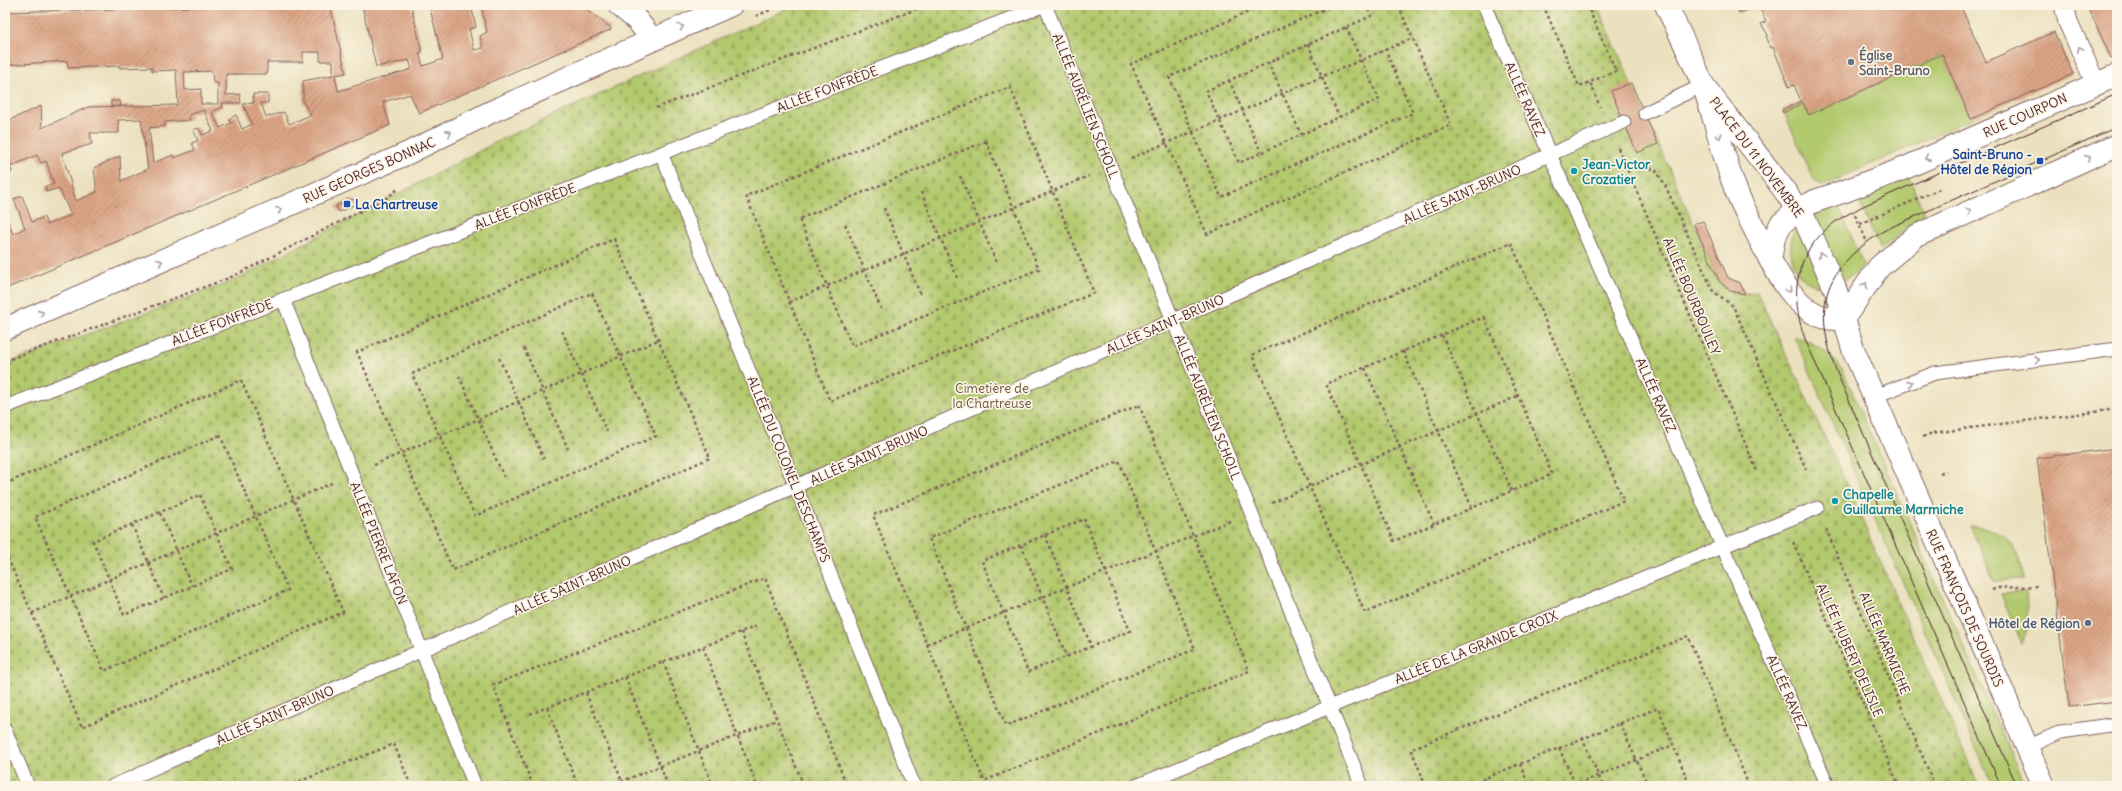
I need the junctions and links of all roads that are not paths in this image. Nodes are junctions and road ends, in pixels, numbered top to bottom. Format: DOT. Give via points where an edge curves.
graph roads {
  1 [pos="619,5"];
  2 [pos="1045,5"];
  3 [pos="1484,5"];
  4 [pos="1666,5"];
  5 [pos="2064,5"];
  6 [pos="728,6"];
  7 [pos="652,39"];
  8 [pos="2117,75"];
  9 [pos="2096,84"];
  10 [pos="1703,85"];
  11 [pos="1645,113"];
  12 [pos="1624,122"];
  13 [pos="2117,145"];
  14 [pos="661,153"];
  15 [pos="1550,155"];
  16 [pos="1799,209"];
  17 [pos="1770,260"];
  18 [pos="282,299"];
  19 [pos="1844,318"];
  20 [pos="1173,320"];
  21 [pos="5,329"];
  22 [pos="2117,349"];
  23 [pos="1874,397"];
  24 [pos="5,407"];
  25 [pos="796,487"];
  26 [pos="1817,508"];
  27 [pos="1723,546"];
  28 [pos="422,651"];
  29 [pos="1330,706"];
  30 [pos="2117,724"];
  31 [pos="5,730"];
  32 [pos="2027,747"];
  33 [pos="28,786"];
  34 [pos="113,786"];
  35 [pos="475,786"];
  36 [pos="914,786"];
  37 [pos="1136,786"];
  38 [pos="1362,786"];
  39 [pos="1828,786"];
  40 [pos="2044,786"];
  1 -- 7 [label="street" via="638,20"];
  2 -- 14 [label="lane, ALLÉE FONFRÈDE"];
  2 -- 20 [label="lane, ALLÉE AURÉLIEN SCHOLL"];
  3 -- 15 [label="lane, ALLÉE RAVEZ"];
  4 -- 10 [label="street, PLACE DU 11 NOVEMBRE"];
  9 -- 5 [label="street, one-way" via="2068,22"];
  7 -- 6 [label="street, RUE GEORGES BONNAC, one-way"];
  21 -- 7 [label="street, RUE GEORGES BONNAC, one-way" via="406,154 493,111"];
  8 -- 9 [label="street, RUE COURPON"];
  9 -- 16 [label="street, RUE COURPON, one-way" via="1905,168"];
  10 -- 11 [label="lane"];
  10 -- 16 [label="street, PLACE DU 11 NOVEMBRE"];
  10 -- 17 [label="street, PLACE DU 11 NOVEMBRE, one-way" via="1737,192"];
  12 -- 15 [label="lane, ALLÉE SAINT-BRUNO"];
  19 -- 13 [label="street, one-way" via="1879,267 1902,247 1931,228"];
  14 -- 18 [label="lane, ALLÉE FONFRÈDE"];
  14 -- 25 [label="lane, ALLÉE DU COLONEL DESCHAMPS"];
  15 -- 20 [label="lane, ALLÉE SAINT-BRUNO"];
  15 -- 27 [label="lane, ALLÉE RAVEZ"];
  16 -- 17 [label="street, RUE COURPON" via="1781,224 1774,238"];
  19 -- 16 [label="street, PLACE DU 11 NOVEMBRE, one-way" via="1832,280"];
  17 -- 19 [label="street, PLACE DU 11 NOVEMBRE, one-way" via="1787,289 1807,308 1824,318"];
  18 -- 24 [label="lane, ALLÉE FONFRÈDE"];
  18 -- 28 [label="lane, ALLÉE PIERRE LAFON"];
  19 -- 23 [label="street, RUE FRANÇOIS DE SOURDIS" via="1853,349"];
  20 -- 25 [label="lane, ALLÉE SAINT-BRUNO"];
  20 -- 29 [label="lane, ALLÉE AURÉLIEN SCHOLL"];
  23 -- 22 [label="lane, one-way" via="1935,373"];
  23 -- 32 [label="street, RUE FRANÇOIS DE SOURDIS"];
  25 -- 28 [label="lane, ALLÉE SAINT-BRUNO"];
  25 -- 36 [label="lane, ALLÉE DU COLONEL DESCHAMPS"];
  26 -- 27 [label="lane, ALLÉE DE LA GRANDE CROIX"];
  27 -- 29 [label="lane, ALLÉE DE LA GRANDE CROIX"];
  27 -- 39 [label="lane, ALLÉE RAVEZ"];
  28 -- 34 [label="lane, ALLÉE SAINT-BRUNO"];
  28 -- 35 [label="lane, ALLÉE PIERRE LAFON"];
  29 -- 37 [label="lane, ALLÉE DE LA GRANDE CROIX"];
  29 -- 38 [label="lane, ALLÉE AURÉLIEN SCHOLL"];
  30 -- 32 [label="lane" via="2061,732"];
  31 -- 33 [label="lane"];
  32 -- 40 [label="street, RUE FRANÇOIS DE SOURDIS"];
}
